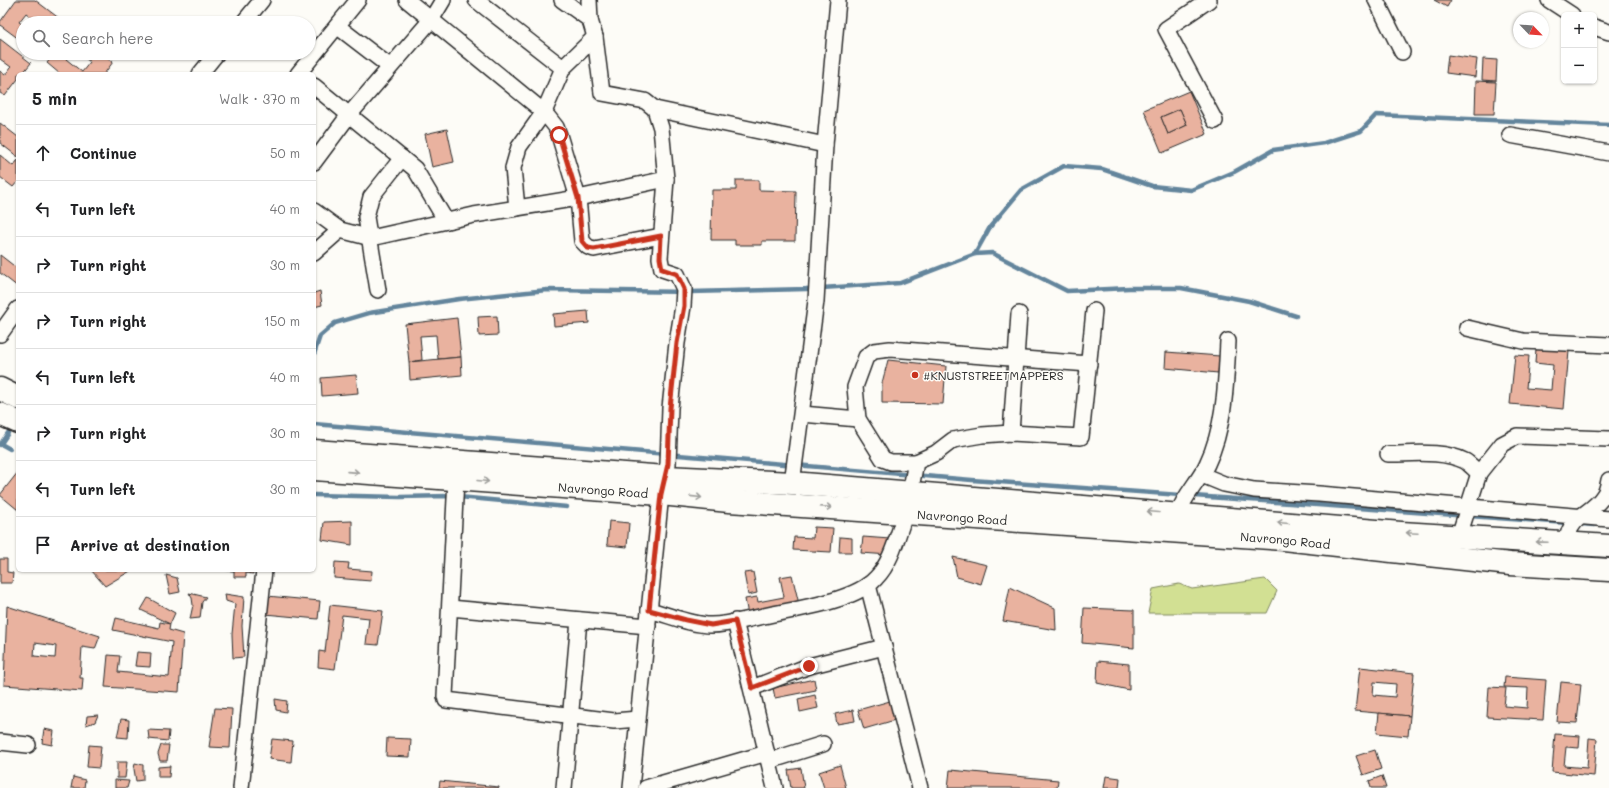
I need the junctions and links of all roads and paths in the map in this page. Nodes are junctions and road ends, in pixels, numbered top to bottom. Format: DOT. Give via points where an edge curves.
graph roads {
  1 [pos="262,0"];
  2 [pos="358,0"];
  3 [pos="407,0"];
  4 [pos="443,0"];
  5 [pos="476,0"];
  6 [pos="562,0"];
  7 [pos="589,0"];
  8 [pos="838,0"];
  9 [pos="1209,0"];
  10 [pos="1376,0"];
  11 [pos="1549,0"];
  12 [pos="1567,12"];
  13 [pos="248,16"];
  14 [pos="431,20"];
  15 [pos="590,20"];
  16 [pos="337,26"];
  17 [pos="1597,28"];
  18 [pos="1609,32"];
  19 [pos="595,37"];
  20 [pos="316,52"];
  21 [pos="1402,52"];
  22 [pos="211,60"];
  23 [pos="309,60"];
  24 [pos="389,66"];
  25 [pos="563,68"];
  26 [pos="202,72"];
  27 [pos="300,72"];
  28 [pos="316,88"];
  29 [pos="655,109"];
  30 [pos="544,112"];
  31 [pos="349,115"];
  32 [pos="1215,120"];
  33 [pos="1510,135"];
  34 [pos="826,146"];
  35 [pos="1609,153"];
  36 [pos="402,158"];
  37 [pos="316,159"];
  38 [pos="666,179"];
  39 [pos="578,198"];
  40 [pos="517,208"];
  41 [pos="316,212"];
  42 [pos="446,221"];
  43 [pos="340,230"];
  44 [pos="661,236"];
  45 [pos="371,238"];
  46 [pos="316,251"];
  47 [pos="378,290"];
  48 [pos="16,312"];
  49 [pos="1094,312"];
  50 [pos="1019,314"];
  51 [pos="1467,328"];
  52 [pos="0,334"];
  53 [pos="1228,341"];
  54 [pos="1609,345"];
  55 [pos="1016,360"];
  56 [pos="1089,364"];
  57 [pos="0,414"];
  58 [pos="802,414"];
  59 [pos="858,419"];
  60 [pos="16,421"];
  61 [pos="1011,433"];
  62 [pos="1609,439"];
  63 [pos="316,451"];
  64 [pos="1388,454"];
  65 [pos="916,462"];
  66 [pos="316,469"];
  67 [pos="1479,473"];
  68 [pos="1202,475"];
  69 [pos="456,479"];
  70 [pos="1609,480"];
  71 [pos="792,483"];
  72 [pos="664,485"];
  73 [pos="908,503"];
  74 [pos="1178,514"];
  75 [pos="1580,516"];
  76 [pos="1609,519"];
  77 [pos="1463,520"];
  78 [pos="1566,542"];
  79 [pos="1609,546"];
  80 [pos="1609,570"];
  81 [pos="264,572"];
  82 [pos="868,585"];
  83 [pos="450,608"];
  84 [pos="649,610"];
  85 [pos="579,620"];
  86 [pos="735,621"];
  87 [pos="648,626"];
  88 [pos="884,647"];
  89 [pos="752,688"];
  90 [pos="570,716"];
  91 [pos="638,719"];
  92 [pos="0,742"];
  93 [pos="822,744"];
  94 [pos="28,745"];
  95 [pos="768,757"];
  96 [pos="241,788"];
  97 [pos="564,788"];
  98 [pos="631,788"];
  99 [pos="646,788"];
  100 [pos="775,788"];
  101 [pos="920,788"];
  1 -- 13 [label="street"];
  2 -- 16 [label="street"];
  3 -- 14 [label="street"];
  4 -- 14 [label="street"];
  5 -- 25 [label="street"];
  6 -- 15 [label="street"];
  7 -- 15 [label="street"];
  8 -- 34 [label="street"];
  9 -- 32 [label="street" via="1166,29"];
  10 -- 21 [label="street"];
  11 -- 12 [label="street"];
  14 -- 24 [label="street"];
  14 -- 30 [label="street"];
  15 -- 19 [label="street"];
  16 -- 20 [label="street"];
  16 -- 24 [label="street"];
  17 -- 18 [label="street"];
  19 -- 25 [label="street"];
  19 -- 29 [label="street" via="602,93 645,101"];
  22 -- 26 [label="street"];
  23 -- 27 [label="street"];
  24 -- 31 [label="street"];
  25 -- 30 [label="street"];
  28 -- 31 [label="street"];
  29 -- 34 [label="street"];
  29 -- 38 [label="street" via="661,128"];
  30 -- 39 [label="street" via="556,127"];
  30 -- 40 [label="street" via="519,147 513,168"];
  31 -- 36 [label="street"];
  31 -- 37 [label="street"];
  33 -- 35 [label="street"];
  34 -- 58 [label="street" via="816,301"];
  36 -- 42 [label="street" via="415,169"];
  36 -- 45 [label="street" via="371,197 366,217"];
  38 -- 39 [label="street"];
  38 -- 44 [label="street"];
  39 -- 40 [label="street"];
  39 -- 44 [label="street" via="582,241 588,248"];
  40 -- 42 [label="street"];
  41 -- 43 [label="street"];
  42 -- 45 [label="street"];
  43 -- 45 [label="street"];
  43 -- 46 [label="street"];
  44 -- 72 [label="street" via="662,269 677,274 684,289"];
  45 -- 47 [label="street"];
  48 -- 52 [label="street"];
  49 -- 56 [label="street"];
  50 -- 55 [label="street"];
  51 -- 54 [label="street" via="1523,341"];
  53 -- 68 [label="street" via="1220,424"];
  55 -- 56 [label="street"];
  55 -- 59 [label="street" via="890,349 874,351 866,356 855,387"];
  55 -- 61 [label="street"];
  56 -- 61 [label="street" via="1081,437"];
  57 -- 60 [label="highway"];
  58 -- 59 [label="street"];
  58 -- 71 [label="street"];
  59 -- 65 [label="street" via="883,459 891,462"];
  61 -- 65 [label="street" via="953,440 936,453"];
  62 -- 67 [label="street" via="1517,436 1502,444"];
  63 -- 72 [label="highway, Navrongo Road"];
  64 -- 67 [label="street" via="1451,456 1466,462"];
  65 -- 73 [label="street"];
  66 -- 69 [label="highway, Navrongo Road, one-way"];
  67 -- 77 [label="street"];
  68 -- 74 [label="street" via="1181,505"];
  68 -- 77 [label="street" via="1224,484 1254,490"];
  69 -- 72 [label="highway, Navrongo Road, one-way"];
  69 -- 83 [label="street"];
  70 -- 75 [label="street" via="1605,494 1595,506"];
  71 -- 72 [label="highway, Navrongo Road"];
  71 -- 73 [label="highway, Navrongo Road"];
  72 -- 73 [label="highway, Navrongo Road, one-way" via="729,501"];
  72 -- 84 [label="street"];
  74 -- 73 [label="highway, Navrongo Road, one-way"];
  73 -- 80 [label="highway, Navrongo Road" via="1510,564"];
  73 -- 82 [label="street" via="889,559 877,578"];
  77 -- 74 [label="highway, Navrongo Road, one-way" via="1401,533"];
  75 -- 76 [label="street"];
  75 -- 77 [label="street"];
  75 -- 78 [label="street" via="1571,526"];
  78 -- 77 [label="highway, Navrongo Road, one-way"];
  78 -- 79 [label="highway, Navrongo Road"];
  81 -- 96 [label="street"];
  82 -- 86 [label="street" via="836,599"];
  82 -- 88 [label="street"];
  83 -- 85 [label="street"];
  83 -- 90 [label="street" via="446,700"];
  84 -- 86 [label="street" via="711,625"];
  84 -- 87 [label="street"];
  85 -- 87 [label="street"];
  85 -- 90 [label="street"];
  86 -- 89 [label="street"];
  87 -- 91 [label="street"];
  88 -- 89 [label="street" via="809,666"];
  88 -- 101 [label="street"];
  89 -- 95 [label="street"];
  90 -- 91 [label="street" via="614,721"];
  90 -- 97 [label="street"];
  91 -- 98 [label="street"];
  92 -- 94 [label="street"];
  93 -- 95 [label="street"];
  95 -- 99 [label="street"];
  95 -- 100 [label="street"];
}
